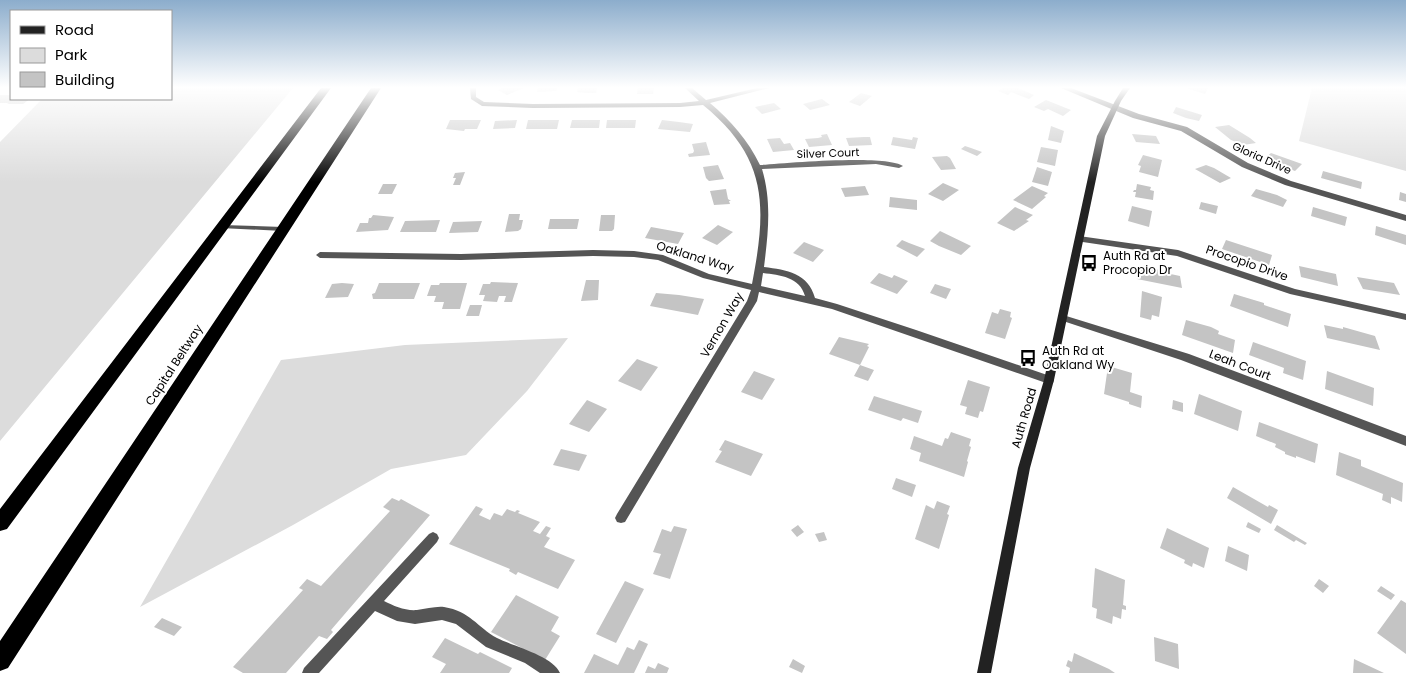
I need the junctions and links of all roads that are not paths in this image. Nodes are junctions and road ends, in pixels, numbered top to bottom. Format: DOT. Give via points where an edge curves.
graph roads {
  1 [pos="303,119"];
  2 [pos="355,119"];
  3 [pos="725,119"];
  4 [pos="1109,119"];
  5 [pos="1151,119"];
  6 [pos="898,166"];
  7 [pos="758,168"];
  8 [pos="1406,218"];
  9 [pos="222,227"];
  10 [pos="283,229"];
  11 [pos="1079,239"];
  12 [pos="320,256"];
  13 [pos="759,270"];
  14 [pos="756,288"];
  15 [pos="811,300"];
  16 [pos="1406,317"];
  17 [pos="1063,318"];
  18 [pos="1048,380"];
  19 [pos="1406,441"];
  20 [pos="621,518"];
  21 [pos="0,523"];
  22 [pos="433,538"];
  23 [pos="373,603"];
  24 [pos="0,660"];
  25 [pos="309,673"];
  26 [pos="553,673"];
  27 [pos="984,673"];
  1 -- 9 [label="highway"];
  2 -- 10 [label="highway, Capital Beltway"];
  3 -- 7 [label="street, Vernon Way"];
  4 -- 11 [label="main road, Auth Road" via="1101,136"];
  5 -- 8 [label="street, Gloria Drive" via="1189,131 1245,165 1288,183"];
  6 -- 7 [label="street, Silver Court" via="876,162"];
  7 -- 13 [label="street, Vernon Way" via="766,208"];
  9 -- 10 [label="lane"];
  9 -- 21 [label="highway"];
  10 -- 24 [label="highway, Capital Beltway"];
  11 -- 16 [label="street, Procopio Drive" via="1178,253 1293,292"];
  11 -- 17 [label="main road, Auth Road"];
  12 -- 14 [label="street, Oakland Way" via="634,254 660,257 706,276"];
  13 -- 14 [label="street, Vernon Way"];
  13 -- 15 [label="street" via="778,272 800,281 808,289"];
  14 -- 15 [label="street, Oakland Way"];
  14 -- 20 [label="street, Vernon Way" via="739,324"];
  15 -- 18 [label="street, Oakland Way"];
  17 -- 18 [label="main road, Auth Road"];
  17 -- 19 [label="street, Leah Court" via="1185,358"];
  18 -- 27 [label="main road, Auth Road" via="1024,468"];
  22 -- 23 [label="street"];
  23 -- 25 [label="street"];
  23 -- 26 [label="street" via="396,614 415,617 442,614 460,618 491,642 530,658"];
}
